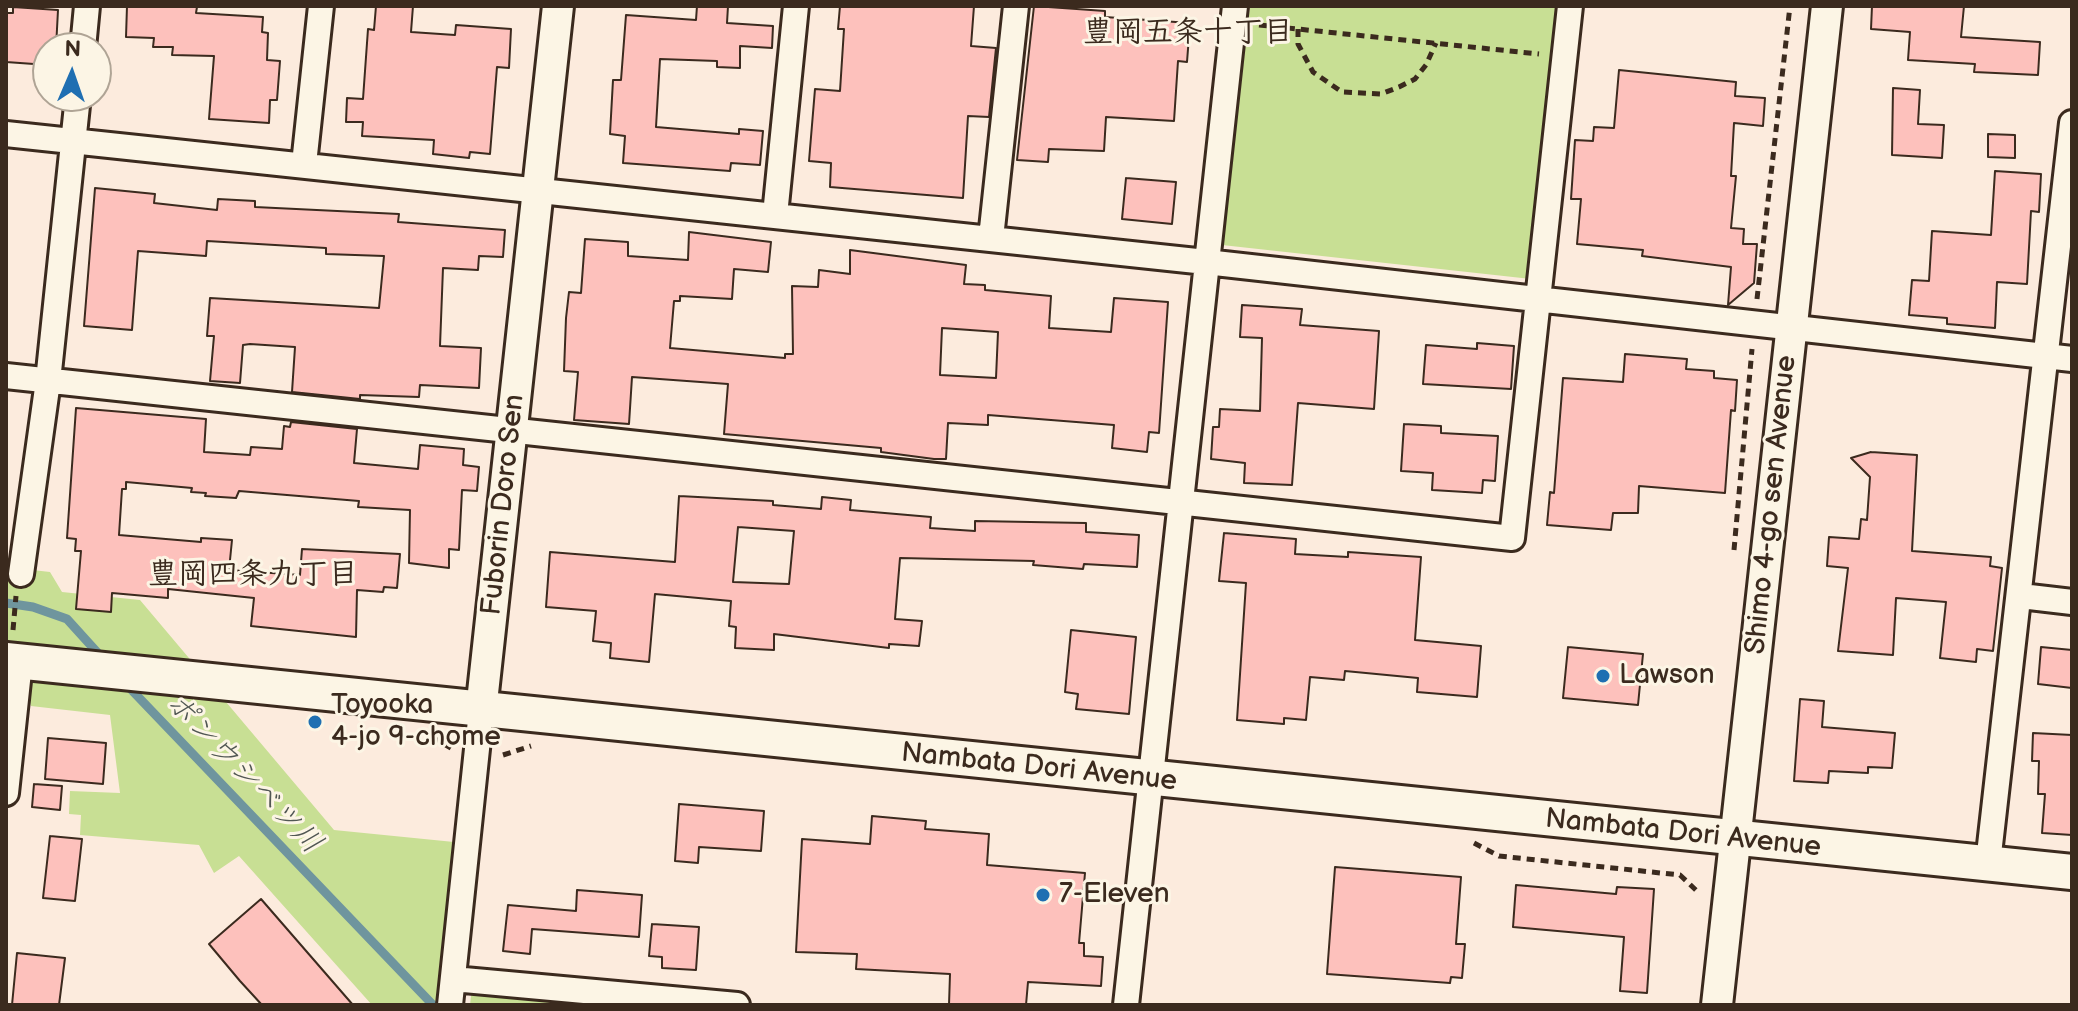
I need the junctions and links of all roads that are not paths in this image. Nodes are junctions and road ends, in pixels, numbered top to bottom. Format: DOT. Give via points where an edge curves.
graph roads {
  1 [pos="87,6"];
  2 [pos="321,6"];
  3 [pos="558,6"];
  4 [pos="796,6"];
  5 [pos="1016,6"];
  6 [pos="1570,6"];
  7 [pos="1827,6"];
  8 [pos="1234,14"];
  9 [pos="85,32"];
  10 [pos="76,112"];
  11 [pos="2072,123"];
  12 [pos="6,134"];
  13 [pos="73,141"];
  14 [pos="304,164"];
  15 [pos="538,191"];
  16 [pos="775,215"];
  17 [pos="991,238"];
  18 [pos="1206,262"];
  19 [pos="1540,299"];
  20 [pos="1791,326"];
  21 [pos="2044,356"];
  22 [pos="2072,359"];
  23 [pos="6,376"];
  24 [pos="48,381"];
  25 [pos="512,430"];
  26 [pos="1181,502"];
  27 [pos="21,574"];
  28 [pos="2021,596"];
  29 [pos="2072,602"];
  30 [pos="13,661"];
  31 [pos="481,711"];
  32 [pos="1152,780"];
  33 [pos="6,793"];
  34 [pos="1735,840"];
  35 [pos="1988,863"];
  36 [pos="2072,872"];
  37 [pos="452,991"];
  38 [pos="737,1005"];
  39 [pos="1126,1005"];
  40 [pos="1717,1005"];
  1 -- 9 [label="street"];
  2 -- 14 [label="street"];
  3 -- 15 [label="street, Fuborin Doro Sen"];
  4 -- 16 [label="street"];
  5 -- 17 [label="street"];
  6 -- 19 [label="street"];
  7 -- 20 [label="street, Shimo 4-go sen Avenue"];
  8 -- 18 [label="street"];
  10 -- 13 [label="street"];
  11 -- 21 [label="street"];
  12 -- 13 [label="street"];
  13 -- 14 [label="street"];
  13 -- 24 [label="street"];
  14 -- 15 [label="street"];
  15 -- 16 [label="street"];
  15 -- 25 [label="street, Fuborin Doro Sen"];
  16 -- 17 [label="street"];
  17 -- 18 [label="street"];
  18 -- 19 [label="street"];
  18 -- 26 [label="street"];
  19 -- 20 [label="street"];
  19 -- 26 [label="street" via="1512,538"];
  20 -- 21 [label="street"];
  20 -- 34 [label="street, Shimo 4-go sen Avenue"];
  21 -- 22 [label="street"];
  21 -- 28 [label="street"];
  23 -- 24 [label="street"];
  24 -- 25 [label="street"];
  24 -- 27 [label="street"];
  25 -- 26 [label="street"];
  25 -- 31 [label="street, Fuborin Doro Sen"];
  26 -- 32 [label="street"];
  28 -- 29 [label="street"];
  28 -- 35 [label="street"];
  30 -- 31 [label="main road, Nambata Dori Avenue"];
  30 -- 33 [label="street"];
  31 -- 32 [label="main road, Nambata Dori Avenue"];
  31 -- 37 [label="street, Fuborin Doro Sen"];
  32 -- 34 [label="main road, Nambata Dori Avenue"];
  32 -- 39 [label="street"];
  34 -- 35 [label="main road, Nambata Dori Avenue"];
  34 -- 40 [label="street, Shimo 4-go sen Avenue"];
  35 -- 36 [label="main road, Nambata Dori Avenue"];
  37 -- 38 [label="street"];
}
